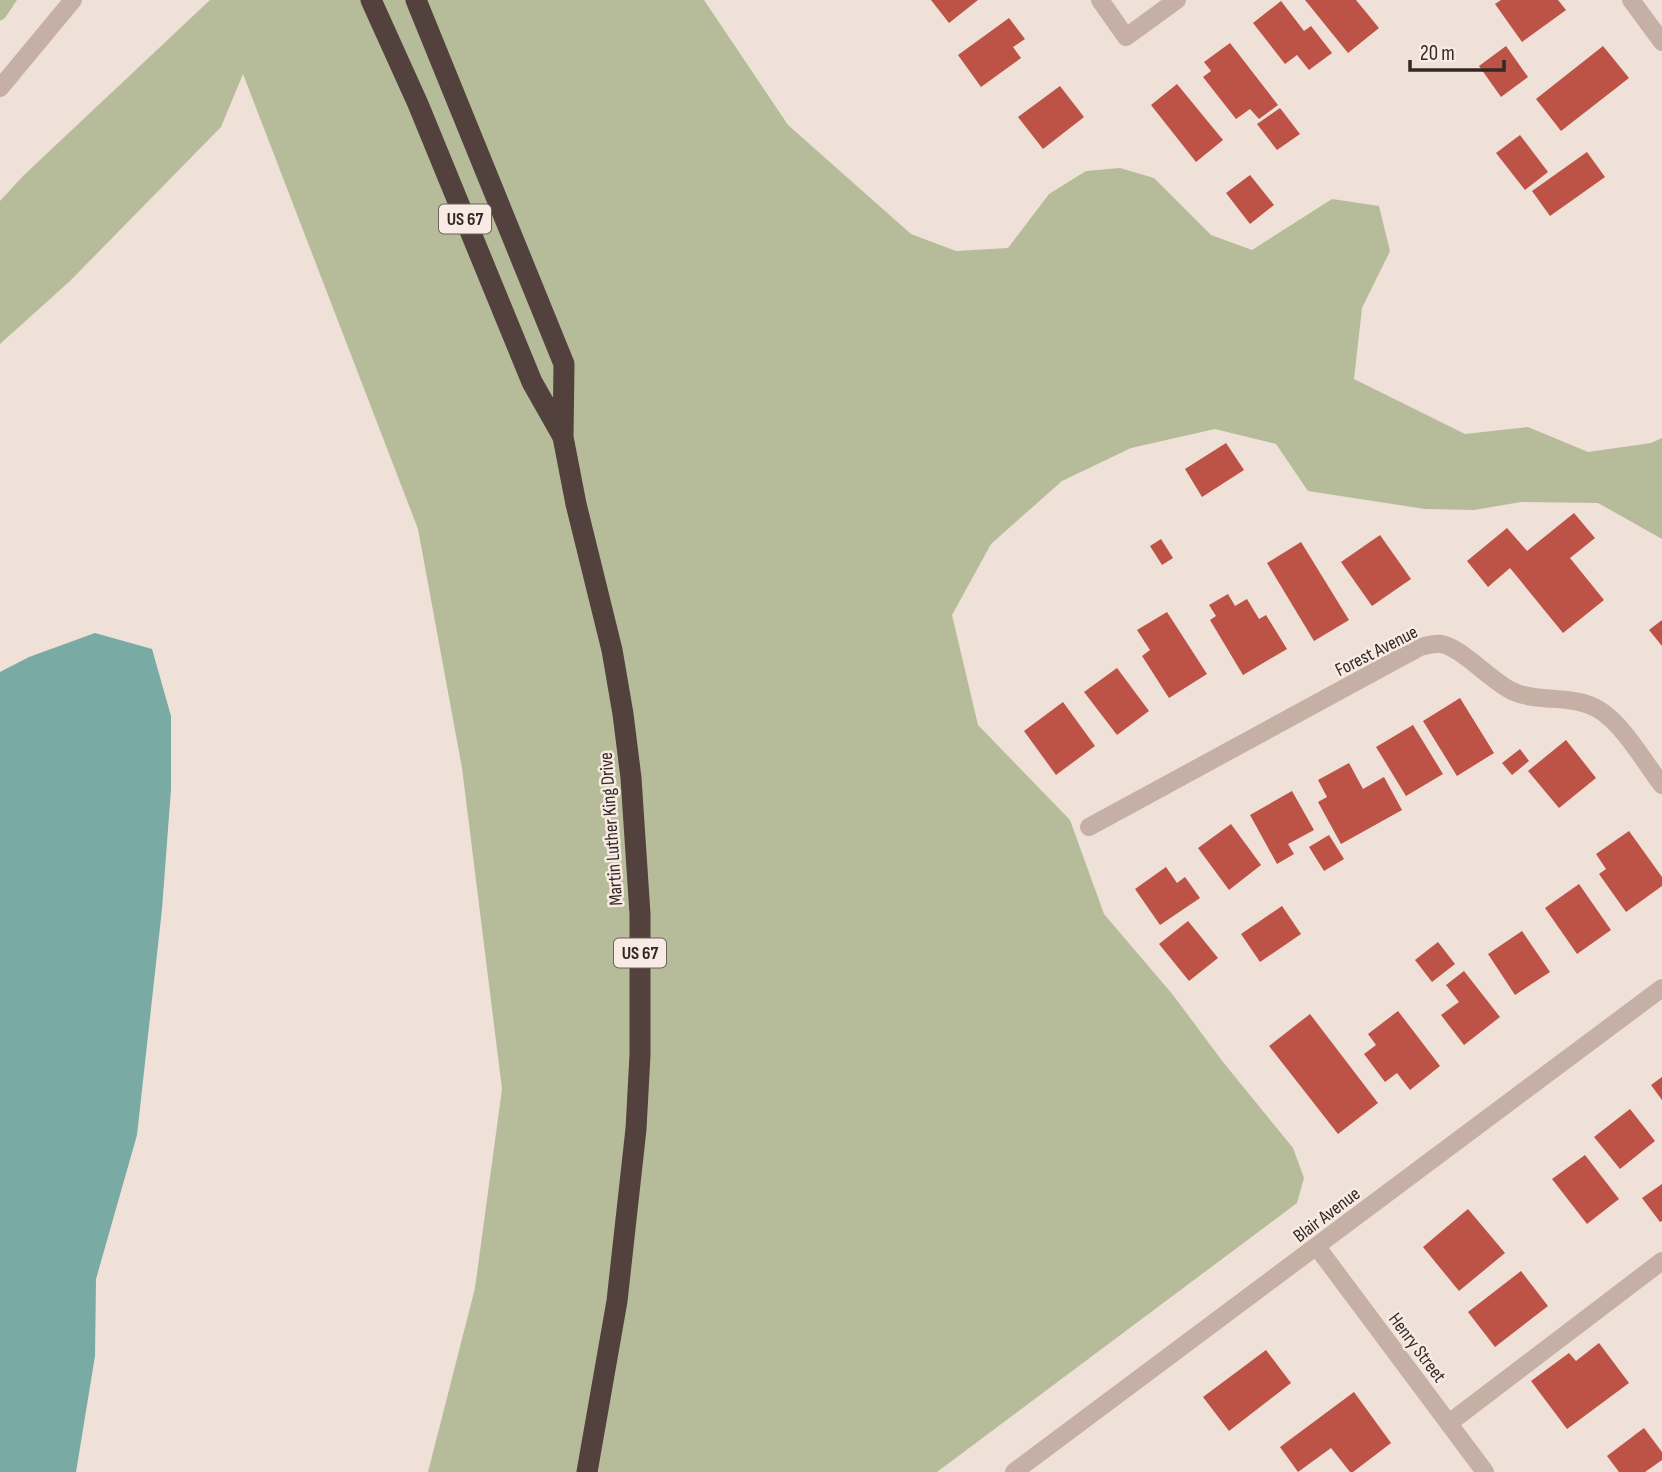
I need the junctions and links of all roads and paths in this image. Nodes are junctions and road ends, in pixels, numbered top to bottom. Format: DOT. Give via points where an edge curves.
graph roads {
  1 [pos="74,0"];
  2 [pos="371,0"];
  3 [pos="416,0"];
  4 [pos="1100,0"];
  5 [pos="1177,0"];
  6 [pos="1631,0"];
  7 [pos="1662,42"];
  8 [pos="0,88"];
  9 [pos="563,437"];
  10 [pos="1662,785"];
  11 [pos="1089,827"];
  12 [pos="1662,988"];
  13 [pos="1317,1247"];
  14 [pos="1662,1261"];
  15 [pos="1450,1423"];
  16 [pos="587,1472"];
  17 [pos="1014,1472"];
  18 [pos="1485,1472"];
  1 -- 8 [label="street"];
  2 -- 9 [label="highway, US 67" via="533,382"];
  3 -- 9 [label="highway, US 67" via="564,364"];
  4 -- 5 [label="street" via="1126,37"];
  6 -- 7 [label="street"];
  9 -- 16 [label="highway, Martin Luther King Drive / US 67" via="623,714 640,914 640,1055 629,1211"];
  10 -- 11 [label="street, Forest Avenue" via="1602,711 1585,703 1515,692 1451,648 1432,644"];
  12 -- 13 [label="street, Blair Avenue"];
  13 -- 15 [label="street, Henry Street"];
  13 -- 17 [label="street, Blair Avenue"];
  14 -- 15 [label="street"];
  15 -- 18 [label="street, Henry Street"];
}
